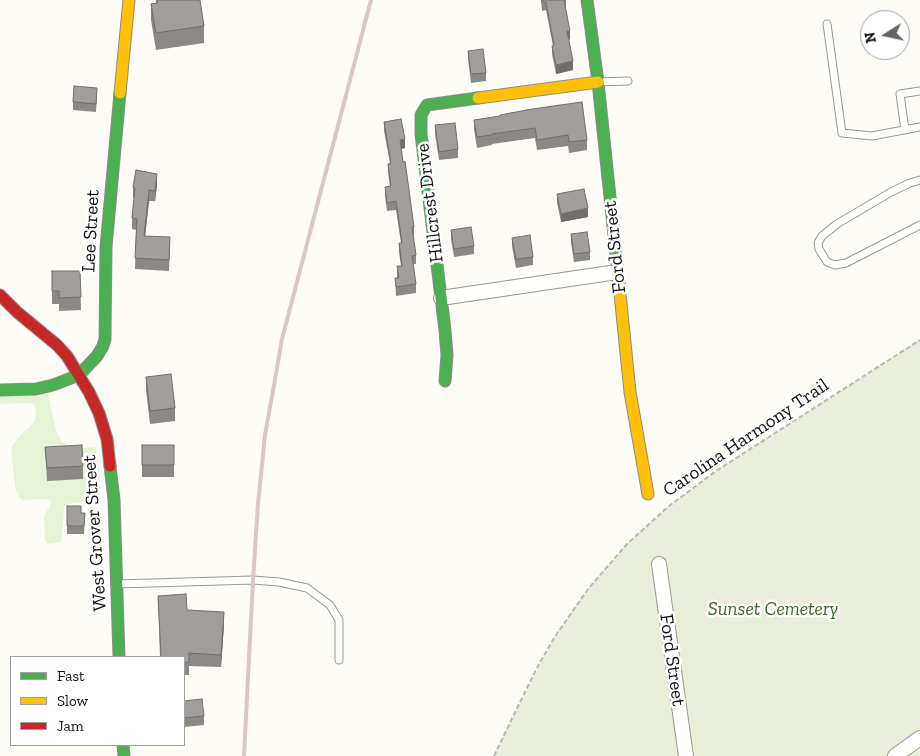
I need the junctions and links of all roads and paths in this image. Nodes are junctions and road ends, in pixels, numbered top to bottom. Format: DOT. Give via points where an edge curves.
graph roads {
  1 [pos="129,0"];
  2 [pos="587,0"];
  3 [pos="827,24"];
  4 [pos="628,81"];
  5 [pos="598,82"];
  6 [pos="920,91"];
  7 [pos="920,127"];
  8 [pos="905,130"];
  9 [pos="920,180"];
  10 [pos="920,226"];
  11 [pos="617,272"];
  12 [pos="0,295"];
  13 [pos="441,298"];
  14 [pos="920,340"];
  15 [pos="79,375"];
  16 [pos="445,381"];
  17 [pos="0,390"];
  18 [pos="648,494"];
  19 [pos="659,564"];
  20 [pos="117,584"];
  21 [pos="120,656"];
  22 [pos="339,660"];
  23 [pos="920,738"];
  24 [pos="494,756"];
  25 [pos="686,756"];
  26 [pos="895,756"];
  1 -- 15 [label="street, Lee Street" via="106,247 105,339 97,356"];
  2 -- 5 [label="street, Ford Street"];
  3 -- 8 [label="lane" via="842,133 872,136"];
  4 -- 5 [label="lane"];
  5 -- 11 [label="street, Ford Street"];
  5 -- 13 [label="street, Hillcrest Drive" via="427,106 421,115 421,134"];
  6 -- 8 [label="lane" via="900,94"];
  7 -- 8 [label="lane"];
  9 -- 10 [label="lane" via="891,192 837,224 822,236 819,249 827,262 846,264"];
  11 -- 13 [label="street"];
  11 -- 18 [label="street, Ford Street" via="630,392"];
  12 -- 15 [label="street, West Grover Street" via="57,345"];
  13 -- 16 [label="street, Hillcrest Drive" via="447,354"];
  14 -- 24 [label="path, Carolina Harmony Trail" via="716,471 669,506 627,544 588,589 554,638"];
  15 -- 17 [label="street, Lee Street" via="36,389"];
  15 -- 20 [label="street, West Grover Street" via="99,413 107,439 114,500"];
  19 -- 25 [label="street, Ford Street"];
  20 -- 21 [label="street, West Grover Street"];
  20 -- 22 [label="lane" via="252,580 307,588 330,604 339,620"];
  23 -- 26 [label="street"];
}
